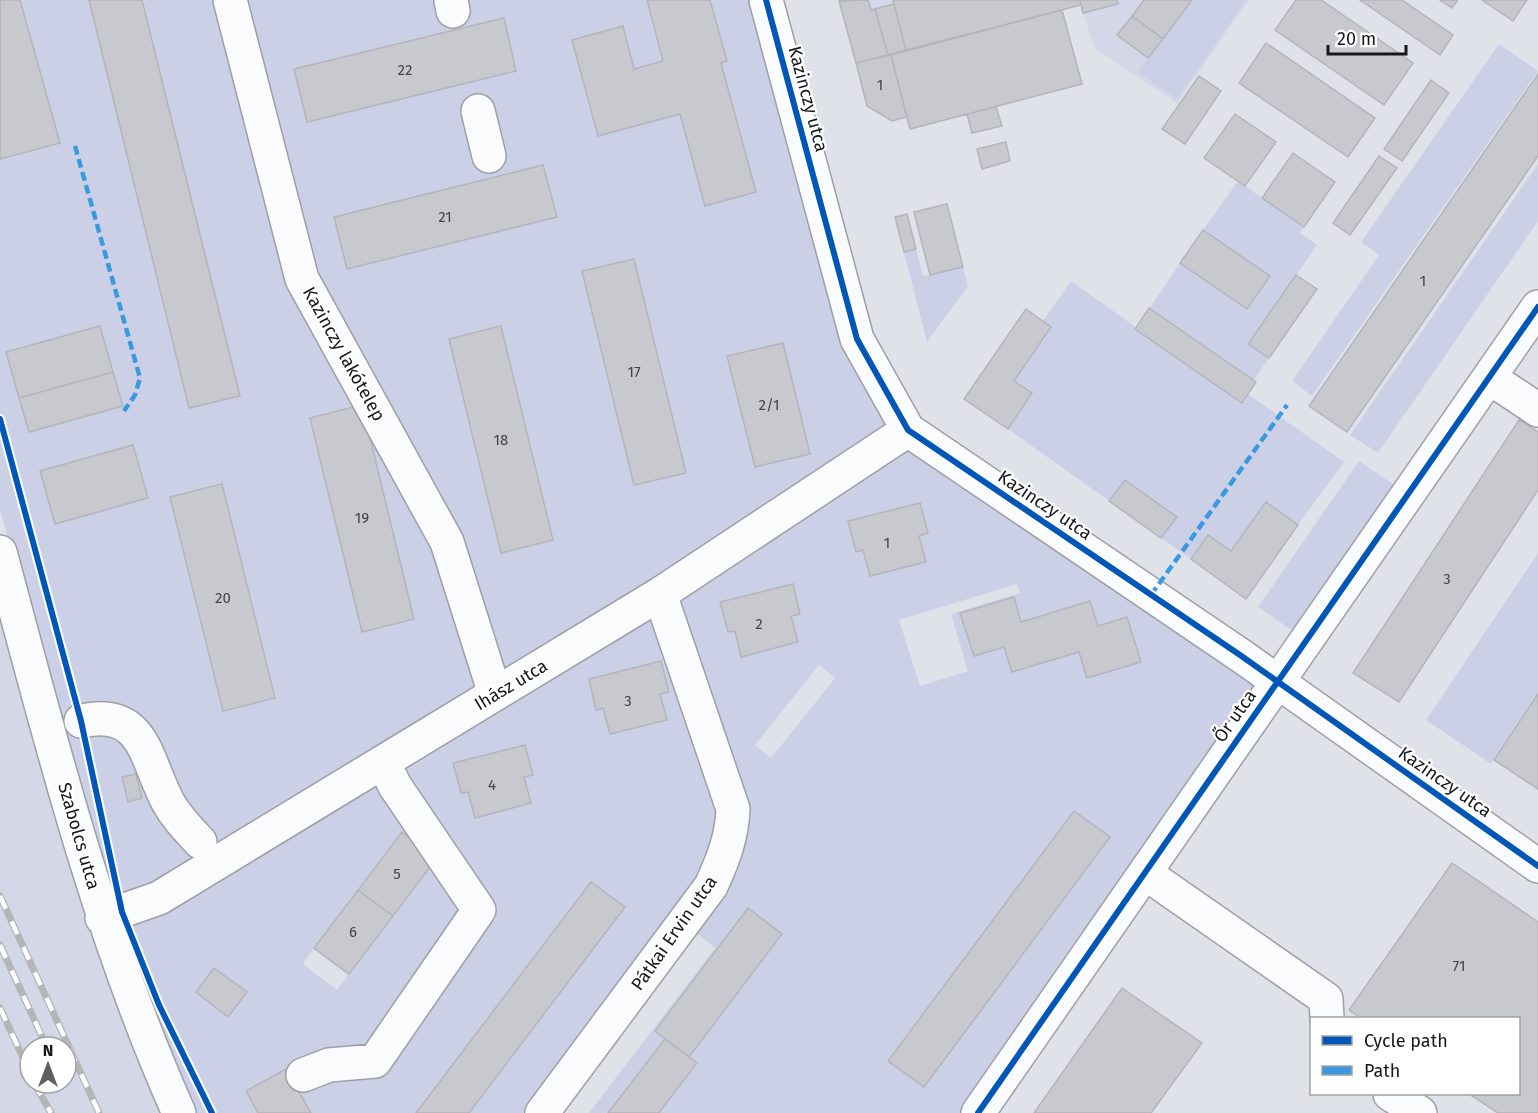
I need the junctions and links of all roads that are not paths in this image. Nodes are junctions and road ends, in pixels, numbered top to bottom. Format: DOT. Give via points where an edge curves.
graph roads {
  1 [pos="230,0"];
  2 [pos="766,0"];
  3 [pos="478,111"];
  4 [pos="489,156"];
  5 [pos="1538,307"];
  6 [pos="1490,378"];
  7 [pos="1538,410"];
  8 [pos="909,430"];
  9 [pos="0,552"];
  10 [pos="660,594"];
  11 [pos="1277,682"];
  12 [pos="495,694"];
  13 [pos="81,721"];
  14 [pos="383,762"];
  15 [pos="200,842"];
  16 [pos="1538,866"];
  17 [pos="1145,873"];
  18 [pos="102,918"];
  19 [pos="1327,1017"];
  20 [pos="303,1075"];
  21 [pos="1392,1095"];
  22 [pos="179,1113"];
  23 [pos="542,1113"];
  24 [pos="978,1113"];
  25 [pos="1420,1113"];
  1 -- 12 [label="street, Kazinczy lakótelep" via="302,279 447,542"];
  2 -- 8 [label="street, Kazinczy utca" via="857,339"];
  3 -- 4 [label="street"];
  5 -- 6 [label="street, Őr utca"];
  6 -- 7 [label="street"];
  6 -- 11 [label="street, Őr utca"];
  8 -- 10 [label="street, Ihász utca"];
  8 -- 11 [label="street, Kazinczy utca"];
  9 -- 18 [label="street, Szabolcs utca"];
  10 -- 12 [label="street, Ihász utca"];
  10 -- 23 [label="street, Pátkai Ervin utca" via="733,809 732,828 711,886"];
  11 -- 16 [label="street, Kazinczy utca"];
  11 -- 17 [label="street, Őr utca"];
  12 -- 14 [label="street, Ihász utca"];
  13 -- 15 [label="street" via="104,718 134,729 169,804"];
  14 -- 18 [label="street, Ihász utca" via="159,898"];
  14 -- 20 [label="street" via="479,910 375,1061 329,1065"];
  17 -- 19 [label="street" via="1326,999"];
  17 -- 24 [label="street, Őr utca"];
  18 -- 22 [label="street, Szabolcs utca" via="148,1044"];
  21 -- 25 [label="street"];
}
